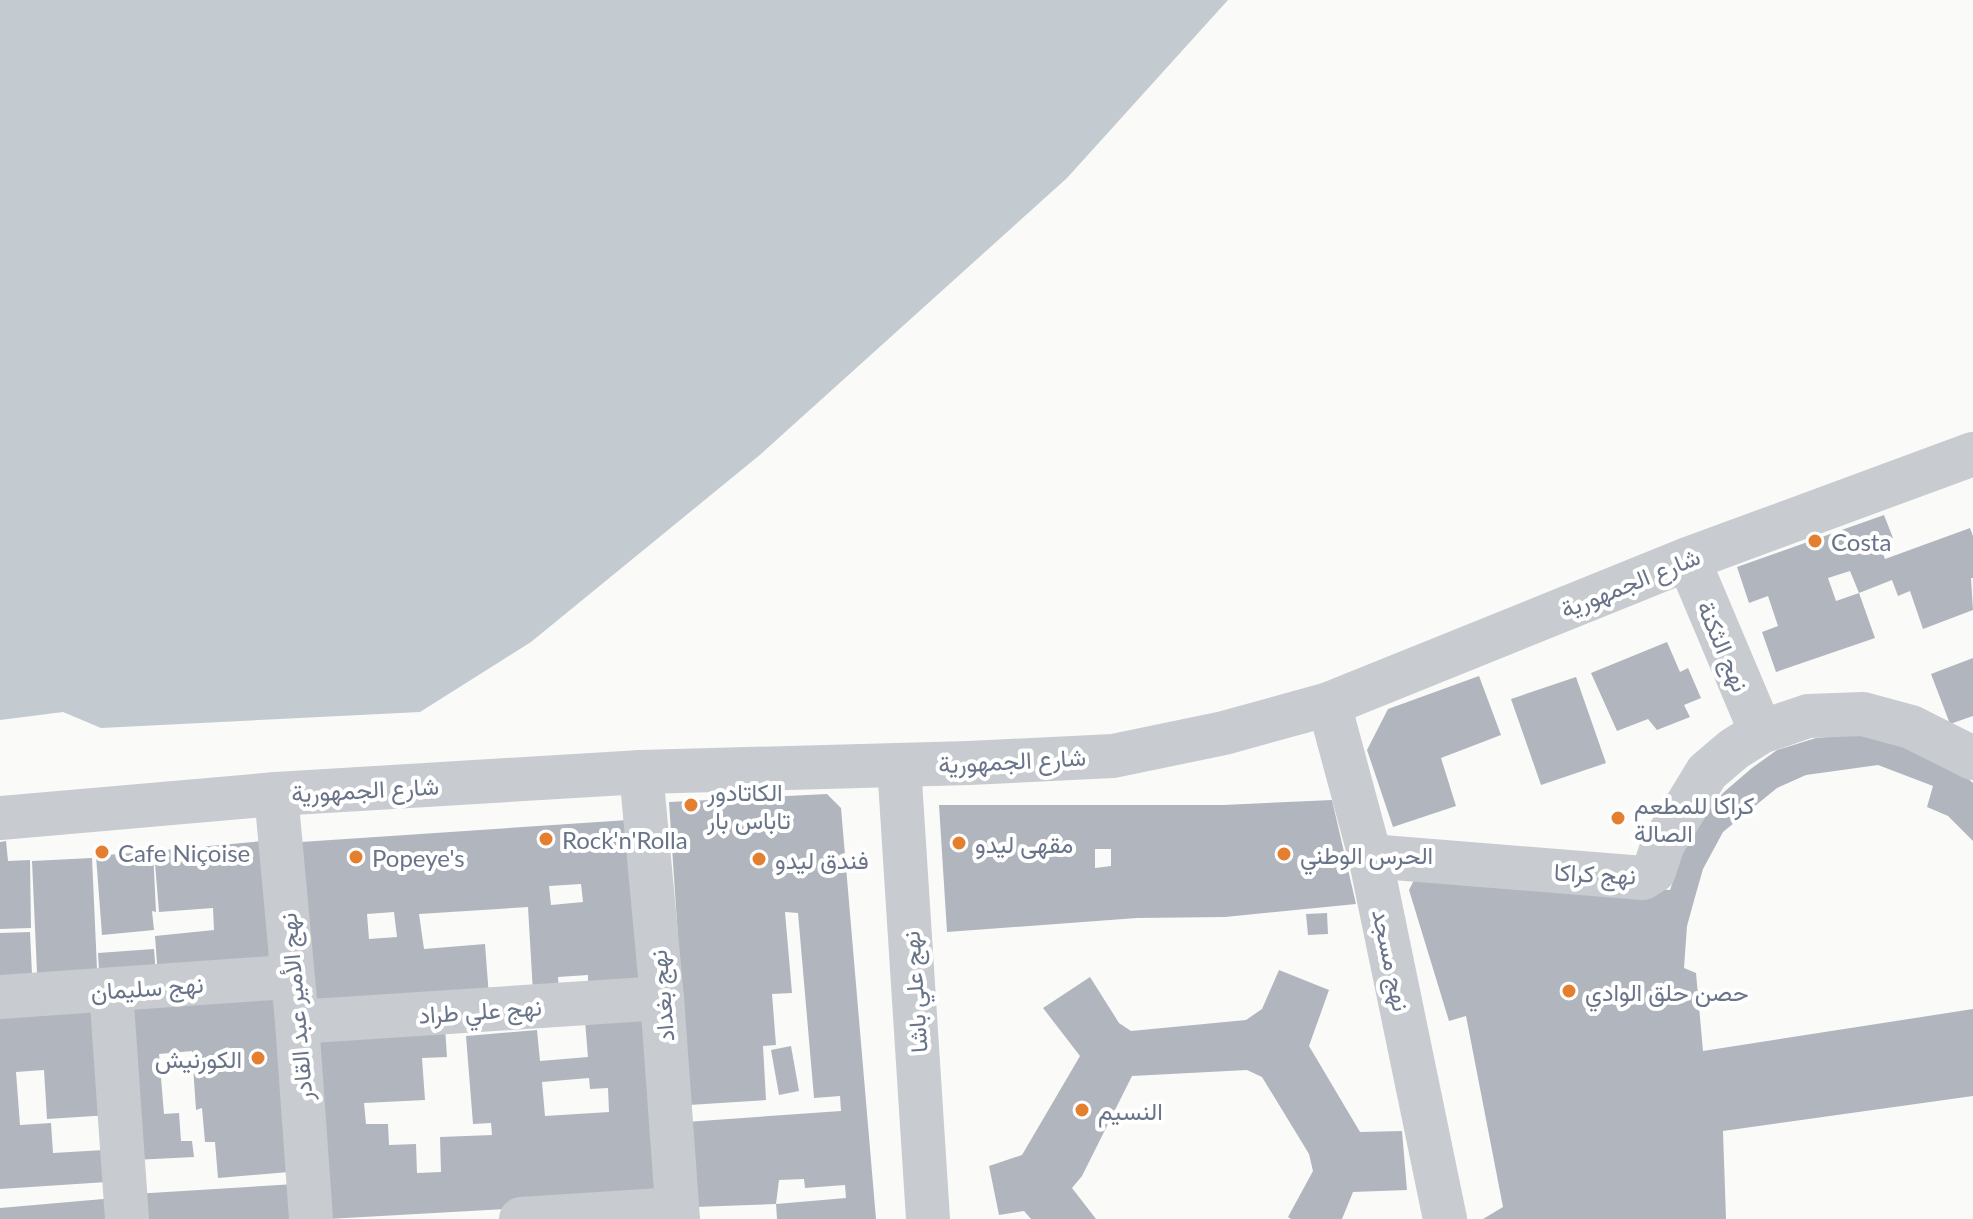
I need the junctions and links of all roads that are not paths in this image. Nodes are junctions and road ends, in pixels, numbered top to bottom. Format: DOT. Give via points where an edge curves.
graph roads {
  1 [pos="1973,454"];
  2 [pos="1688,559"];
  3 [pos="1329,704"];
  4 [pos="1761,732"];
  5 [pos="1973,758"];
  6 [pos="899,765"];
  7 [pos="641,772"];
  8 [pos="276,794"];
  9 [pos="0,818"];
  10 [pos="1370,856"];
  11 [pos="292,969"];
  12 [pos="111,990"];
  13 [pos="0,997"];
  14 [pos="662,998"];
  15 [pos="297,1022"];
  16 [pos="678,1214"];
  17 [pos="127,1219"];
  18 [pos="311,1219"];
  19 [pos="521,1219"];
  20 [pos="928,1219"];
  21 [pos="1445,1219"];
  1 -- 2 [label="street, شارع الجمهورية"];
  2 -- 3 [label="street, شارع الجمهورية"];
  2 -- 4 [label="street, نهج الثكنة"];
  3 -- 6 [label="street, شارع الجمهورية" via="1113,756"];
  3 -- 10 [label="street, نهج مسجد"];
  4 -- 5 [label="street, نهج كراكا" via="1808,716 1863,714 1911,727"];
  4 -- 10 [label="street, نهج كراكا" via="1707,772 1663,844 1654,871 1643,878"];
  6 -- 7 [label="street, شارع الجمهورية"];
  6 -- 20 [label="street, نهج علي باشا"];
  7 -- 8 [label="street, شارع الجمهورية"];
  7 -- 14 [label="street, نهج بغداد"];
  8 -- 9 [label="street, شارع الجمهورية"];
  8 -- 11 [label="street, نهج الأمير عبد القادر"];
  10 -- 21 [label="street, نهج مسجد"];
  11 -- 12 [label="street, نهج سليمان" via="272,978"];
  11 -- 15 [label="street, نهج الأمير عبد القادر"];
  12 -- 13 [label="street, نهج سليمان"];
  12 -- 17 [label="street"];
  14 -- 15 [label="street, نهج علي طراد"];
  14 -- 16 [label="street, نهج بغداد"];
  15 -- 18 [label="street, نهج الأمير عبد القادر"];
  16 -- 19 [label="street"];
}
